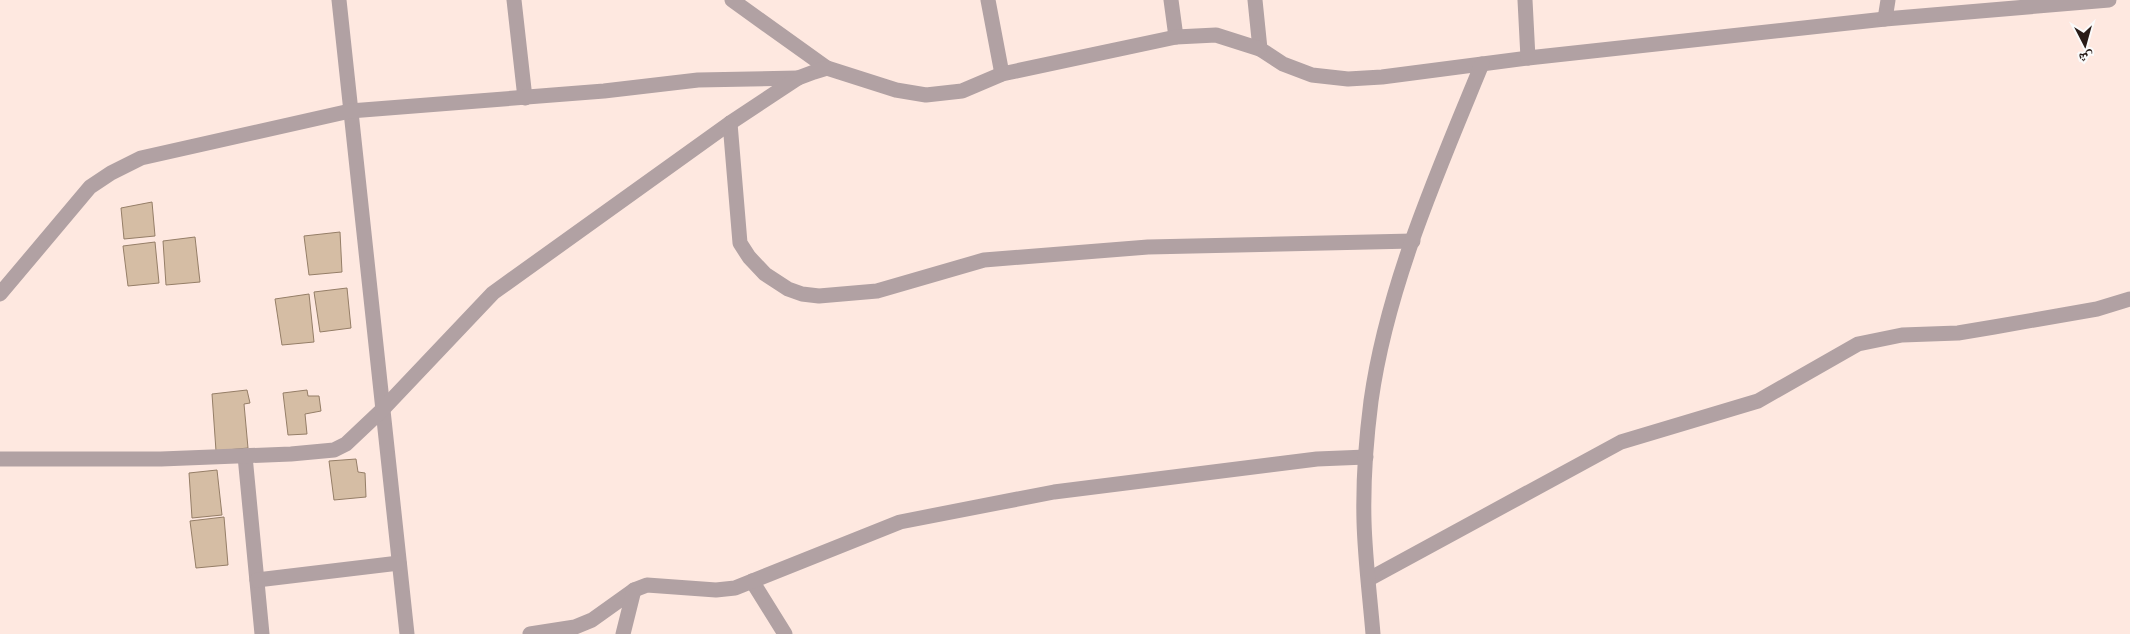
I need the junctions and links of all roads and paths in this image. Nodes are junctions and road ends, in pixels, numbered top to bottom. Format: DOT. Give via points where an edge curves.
graph roads {
  1 [pos="339,0"];
  2 [pos="514,0"];
  3 [pos="732,0"];
  4 [pos="988,0"];
  5 [pos="1171,0"];
  6 [pos="1255,0"];
  7 [pos="1525,0"];
  8 [pos="1888,0"];
  9 [pos="2109,0"];
  10 [pos="1885,19"];
  11 [pos="1176,37"];
  12 [pos="1260,49"];
  13 [pos="1528,58"];
  14 [pos="1482,64"];
  15 [pos="827,68"];
  16 [pos="1002,74"];
  17 [pos="798,78"];
  18 [pos="525,98"];
  19 [pos="350,111"];
  20 [pos="730,123"];
  21 [pos="1412,241"];
  22 [pos="0,294"];
  23 [pos="2130,299"];
  24 [pos="382,410"];
  25 [pos="245,456"];
  26 [pos="1366,457"];
  27 [pos="0,459"];
  28 [pos="399,563"];
  29 [pos="1369,579"];
  30 [pos="257,580"];
  31 [pos="752,581"];
  32 [pos="634,590"];
  33 [pos="262,634"];
  34 [pos="407,634"];
  35 [pos="530,634"];
  36 [pos="623,634"];
  37 [pos="785,634"];
  38 [pos="1373,634"];
  1 -- 19 [label="street"];
  2 -- 18 [label="street"];
  3 -- 15 [label="street"];
  4 -- 16 [label="street"];
  5 -- 11 [label="street"];
  6 -- 12 [label="street"];
  7 -- 13 [label="street"];
  8 -- 10 [label="street"];
  9 -- 10 [label="street"];
  10 -- 13 [label="street"];
  11 -- 12 [label="street" via="1216,35"];
  11 -- 16 [label="street"];
  12 -- 14 [label="street" via="1283,64 1312,75 1348,79"];
  13 -- 14 [label="street"];
  14 -- 21 [label="street"];
  15 -- 16 [label="street" via="896,90 926,95 962,91"];
  15 -- 17 [label="street"];
  17 -- 18 [label="street" via="698,80"];
  17 -- 20 [label="street"];
  18 -- 19 [label="street"];
  19 -- 22 [label="street" via="140,158 111,173 90,187"];
  19 -- 24 [label="street"];
  20 -- 21 [label="street" via="740,243 765,274 802,294 819,296 877,291 984,260 1148,247"];
  20 -- 24 [label="street" via="493,293"];
  21 -- 26 [label="street" via="1385,333 1371,401"];
  23 -- 29 [label="street" via="2097,309 1958,333 1902,335 1858,344 1758,401 1621,442"];
  24 -- 25 [label="street" via="346,444 334,450"];
  24 -- 28 [label="street"];
  25 -- 27 [label="street"];
  25 -- 30 [label="street"];
  26 -- 29 [label="street" via="1364,521"];
  26 -- 31 [label="street" via="1317,459 1054,492 900,522"];
  28 -- 30 [label="street"];
  28 -- 34 [label="street"];
  29 -- 38 [label="street"];
  30 -- 33 [label="street"];
  31 -- 32 [label="street" via="735,588 716,590 663,585 647,585"];
  31 -- 37 [label="street"];
  32 -- 35 [label="street" via="592,620 576,627"];
  32 -- 36 [label="street"];
}
